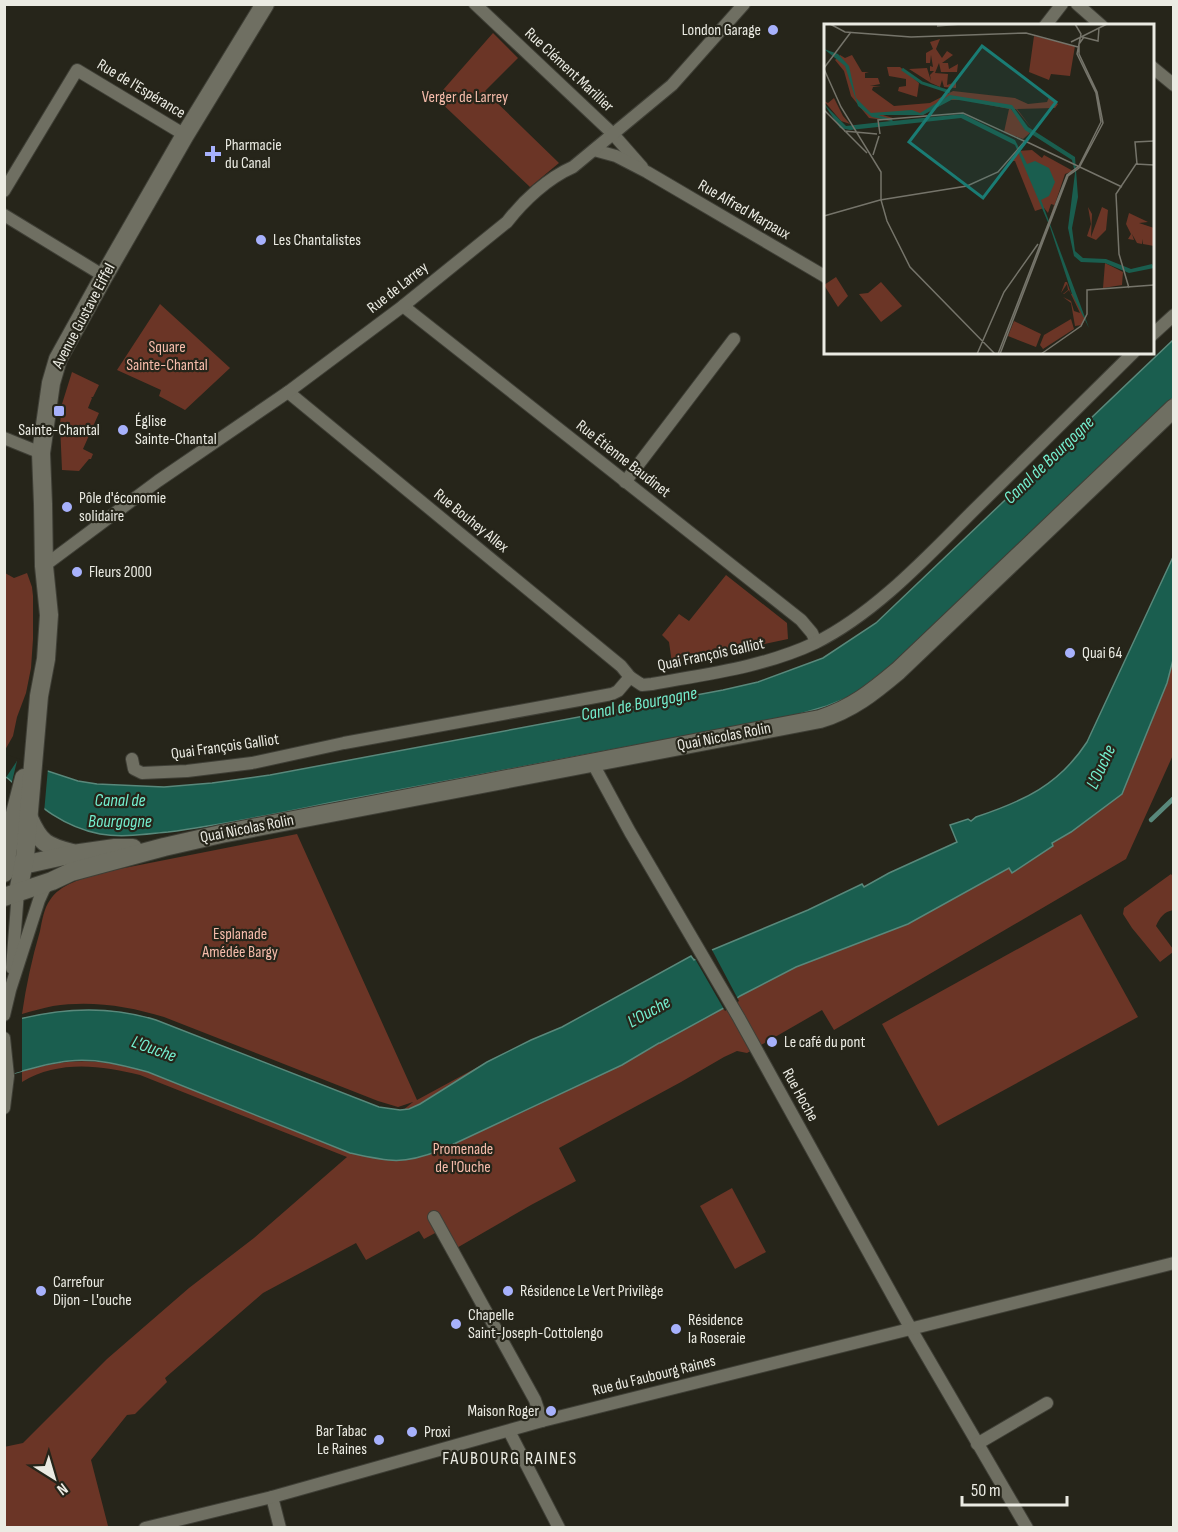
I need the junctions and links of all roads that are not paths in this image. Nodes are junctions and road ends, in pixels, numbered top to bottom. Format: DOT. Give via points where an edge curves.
graph roads {
  1 [pos="265,4"];
  2 [pos="475,4"];
  3 [pos="744,4"];
  4 [pos="1062,4"];
  5 [pos="1077,4"];
  6 [pos="1047,24"];
  7 [pos="1100,24"];
  8 [pos="1154,70"];
  9 [pos="1173,85"];
  10 [pos="614,134"];
  11 [pos="184,135"];
  12 [pos="594,150"];
  13 [pos="647,172"];
  14 [pos="4,191"];
  15 [pos="4,215"];
  16 [pos="104,276"];
  17 [pos="824,276"];
  18 [pos="403,306"];
  19 [pos="1173,315"];
  20 [pos="1154,333"];
  21 [pos="734,339"];
  22 [pos="1132,354"];
  23 [pos="288,392"];
  24 [pos="1173,408"];
  25 [pos="4,438"];
  26 [pos="41,453"];
  27 [pos="625,482"];
  28 [pos="44,566"];
  29 [pos="816,642"];
  30 [pos="630,677"];
  31 [pos="132,759"];
  32 [pos="592,762"];
  33 [pos="25,810"];
  34 [pos="164,847"];
  35 [pos="131,848"];
  36 [pos="73,854"];
  37 [pos="10,880"];
  38 [pos="52,881"];
  39 [pos="10,990"];
  40 [pos="4,1015"];
  41 [pos="4,1038"];
  42 [pos="4,1108"];
  43 [pos="434,1217"];
  44 [pos="1173,1263"];
  45 [pos="911,1329"];
  46 [pos="1047,1403"];
  47 [pos="542,1421"];
  48 [pos="509,1431"];
  49 [pos="977,1444"];
  50 [pos="272,1497"];
  51 [pos="145,1527"];
  52 [pos="280,1527"];
  53 [pos="559,1527"];
  54 [pos="1027,1527"];
  1 -- 11 [label="street, Avenue Gustave Eiffel"];
  2 -- 10 [label="street, Rue Clément Marillier"];
  3 -- 10 [label="street, Rue de Larrey" via="672,85"];
  4 -- 6 [label="street"];
  5 -- 7 [label="street"];
  8 -- 9 [label="street"];
  10 -- 12 [label="street, Rue de Larrey"];
  10 -- 13 [label="street, Rue Alfred Marpaux"];
  11 -- 14 [label="street, Rue de l'Espérance" via="77,70"];
  11 -- 16 [label="street, Avenue Gustave Eiffel"];
  12 -- 13 [label="street, Rue Alfred Marpaux"];
  12 -- 18 [label="street, Rue de Larrey" via="559,173 519,206 507,222"];
  13 -- 17 [label="street, Rue Alfred Marpaux"];
  15 -- 16 [label="street"];
  16 -- 26 [label="street, Avenue Gustave Eiffel" via="58,359"];
  18 -- 23 [label="street, Rue de Larrey"];
  18 -- 27 [label="street, Rue Étienne Baudinet"];
  19 -- 20 [label="street"];
  21 -- 27 [label="street"];
  22 -- 29 [label="street, Quai François Galliot" via="894,587 860,616"];
  23 -- 28 [label="street, Rue de Larrey" via="158,481"];
  23 -- 30 [label="street, Rue Bouhey Allex"];
  24 -- 32 [label="street, Quai Nicolas Rolin" via="898,671 855,704 820,719"];
  25 -- 26 [label="street"];
  26 -- 28 [label="street, Avenue Gustave Eiffel"];
  27 -- 29 [label="street, Rue Étienne Baudinet" via="801,620"];
  28 -- 33 [label="street, Avenue Gustave Eiffel" via="49,615 46,659"];
  29 -- 30 [label="street, Quai François Galliot" via="771,659 652,684 642,685"];
  30 -- 31 [label="street, Quai François Galliot" via="612,694 252,763 142,772 134,769"];
  32 -- 34 [label="street, Quai Nicolas Rolin"];
  32 -- 45 [label="street, Rue Hoche"];
  33 -- 36 [label="street" via="43,842"];
  33 -- 37 [label="street, Avenue Gustave Eiffel"];
  34 -- 35 [label="street, Quai Nicolas Rolin"];
  34 -- 38 [label="street, Quai Nicolas Rolin" via="71,872"];
  35 -- 36 [label="street, Quai Nicolas Rolin"];
  35 -- 37 [label="street"];
  36 -- 37 [label="street, Quai Nicolas Rolin"];
  37 -- 38 [label="street, Quai Nicolas Rolin"];
  37 -- 39 [label="street"];
  38 -- 39 [label="street" via="40,896"];
  39 -- 40 [label="street"];
  41 -- 42 [label="street" via="8,1077"];
  43 -- 47 [label="street" via="535,1400"];
  44 -- 45 [label="street, Rue du Faubourg Raines"];
  45 -- 47 [label="street, Rue du Faubourg Raines"];
  45 -- 49 [label="street, Rue Hoche"];
  46 -- 49 [label="street"];
  47 -- 48 [label="street, Rue du Faubourg Raines"];
  48 -- 50 [label="street, Rue du Faubourg Raines"];
  48 -- 53 [label="street"];
  49 -- 54 [label="street, Rue Hoche"];
  50 -- 51 [label="street, Rue du Faubourg Raines"];
  50 -- 52 [label="street"];
}
